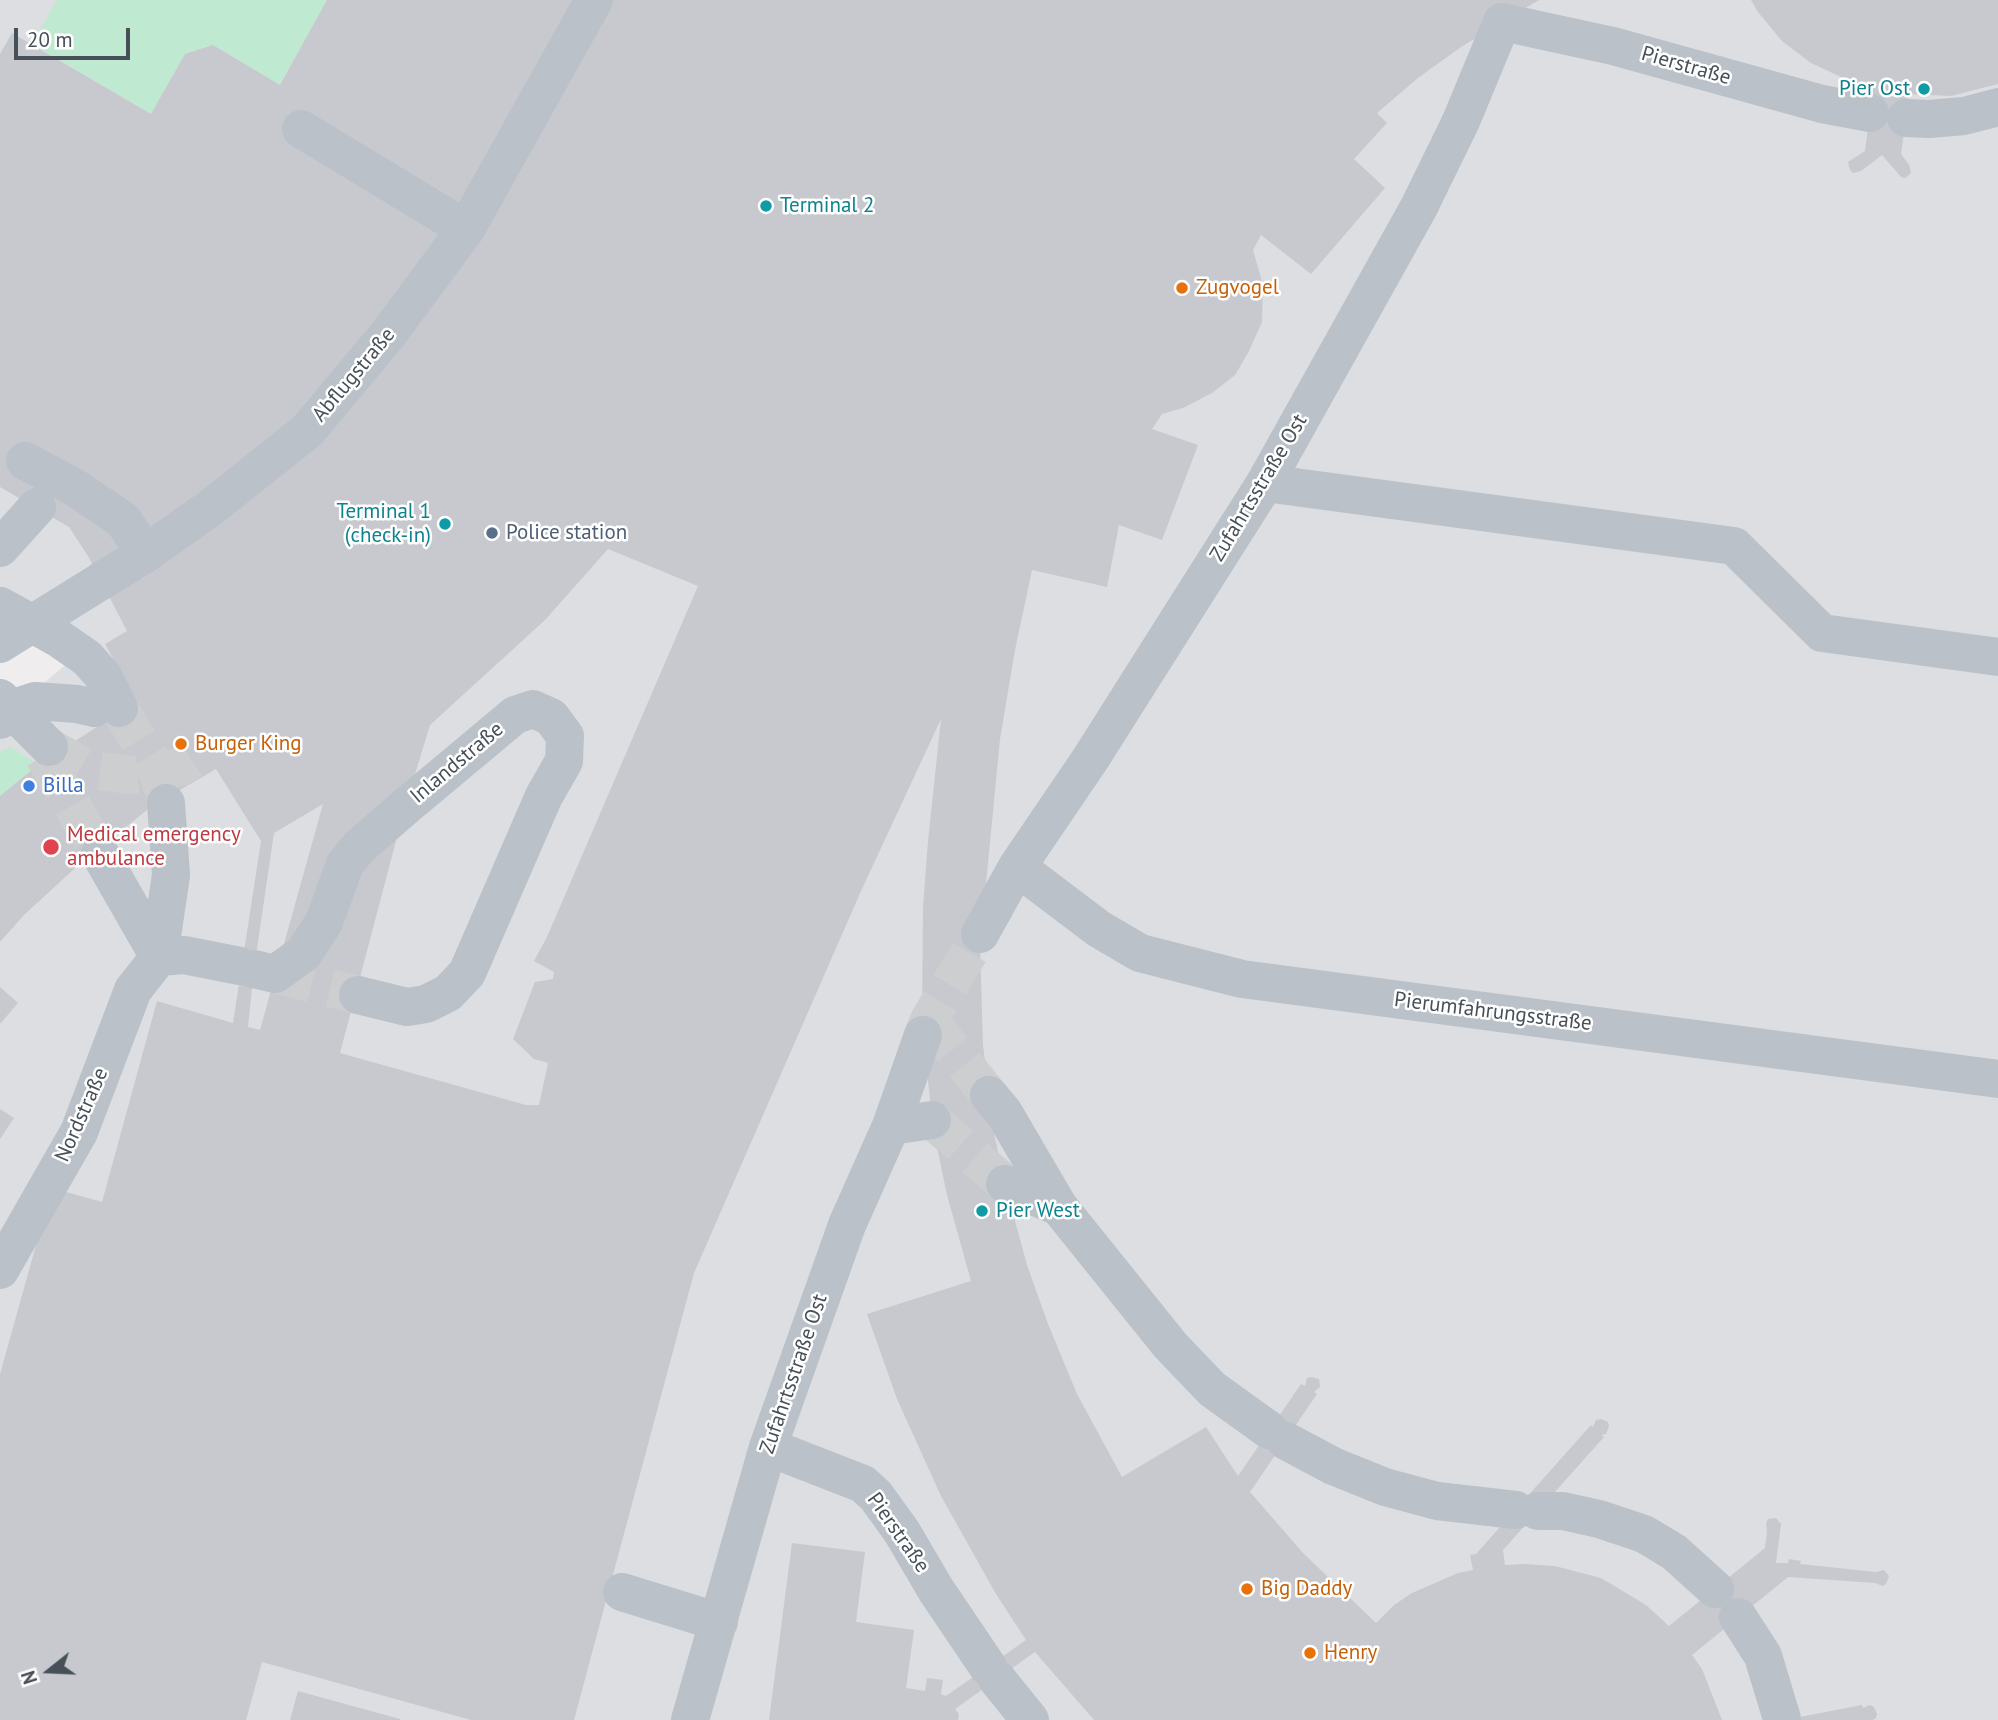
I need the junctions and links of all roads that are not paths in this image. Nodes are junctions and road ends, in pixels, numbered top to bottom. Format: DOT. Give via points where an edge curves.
graph roads {
  1 [pos="594,0"];
  2 [pos="1502,22"];
  3 [pos="1998,107"];
  4 [pos="301,129"];
  5 [pos="466,229"];
  6 [pos="24,461"];
  7 [pos="1265,483"];
  8 [pos="37,507"];
  9 [pos="0,548"];
  10 [pos="145,554"];
  11 [pos="0,606"];
  12 [pos="0,643"];
  13 [pos="1998,657"];
  14 [pos="4,709"];
  15 [pos="46,752"];
  16 [pos="166,803"];
  17 [pos="100,854"];
  18 [pos="1017,867"];
  19 [pos="981,934"];
  20 [pos="159,957"];
  21 [pos="358,995"];
  22 [pos="923,1035"];
  23 [pos="1998,1079"];
  24 [pos="989,1095"];
  25 [pos="932,1120"];
  26 [pos="891,1126"];
  27 [pos="1005,1184"];
  28 [pos="1059,1207"];
  29 [pos="0,1270"];
  30 [pos="768,1447"];
  31 [pos="622,1592"];
  32 [pos="719,1622"];
  33 [pos="1782,1719"];
  34 [pos="690,1720"];
  35 [pos="1030,1720"];
  1 -- 5 [label="street, Abflugstraße"];
  2 -- 3 [label="street, Pierstraße" via="1613,46 1822,104 1888,116 1929,119"];
  2 -- 7 [label="street, Zufahrtsstraße Ost" via="1419,207"];
  4 -- 5 [label="street"];
  5 -- 10 [label="street, Abflugstraße" via="389,333 307,431"];
  6 -- 10 [label="street" via="123,520"];
  7 -- 13 [label="street" via="1734,546 1822,633"];
  7 -- 18 [label="street, Zufahrtsstraße Ost"];
  8 -- 9 [label="street"];
  10 -- 12 [label="street, Abflugstraße, bridge"];
  11 -- 14 [label="street" via="86,658 103,676 107,708 35,701"];
  14 -- 15 [label="street"];
  16 -- 20 [label="street, Nordstraße" via="171,875"];
  17 -- 20 [label="street"];
  18 -- 19 [label="street, Zufahrtsstraße Ost"];
  18 -- 23 [label="street, Pierumfahrungsstraße" via="1099,929 1140,953 1242,979"];
  20 -- 21 [label="street, Inlandstraße" via="184,955 256,969 303,954 324,922 345,864 359,847 515,715 533,709 551,717 565,736 564,761 544,796 467,973 449,993 426,1004 407,1007"];
  20 -- 29 [label="street, Nordstraße" via="133,990 79,1132"];
  22 -- 26 [label="street, Zufahrtsstraße Ost"];
  24 -- 28 [label="street"];
  25 -- 26 [label="street"];
  26 -- 30 [label="street, Zufahrtsstraße Ost" via="847,1225"];
  27 -- 28 [label="street"];
  28 -- 33 [label="street" via="1170,1345 1212,1389 1278,1436 1385,1488 1437,1501 1563,1511 1644,1534 1674,1552 1726,1603 1763,1656"];
  30 -- 32 [label="street, Zufahrtsstraße Ost"];
  30 -- 35 [label="street, Pierstraße" via="863,1484 876,1496 993,1673"];
  31 -- 32 [label="street"];
  32 -- 34 [label="street, Zufahrtsstraße Ost"];
}
